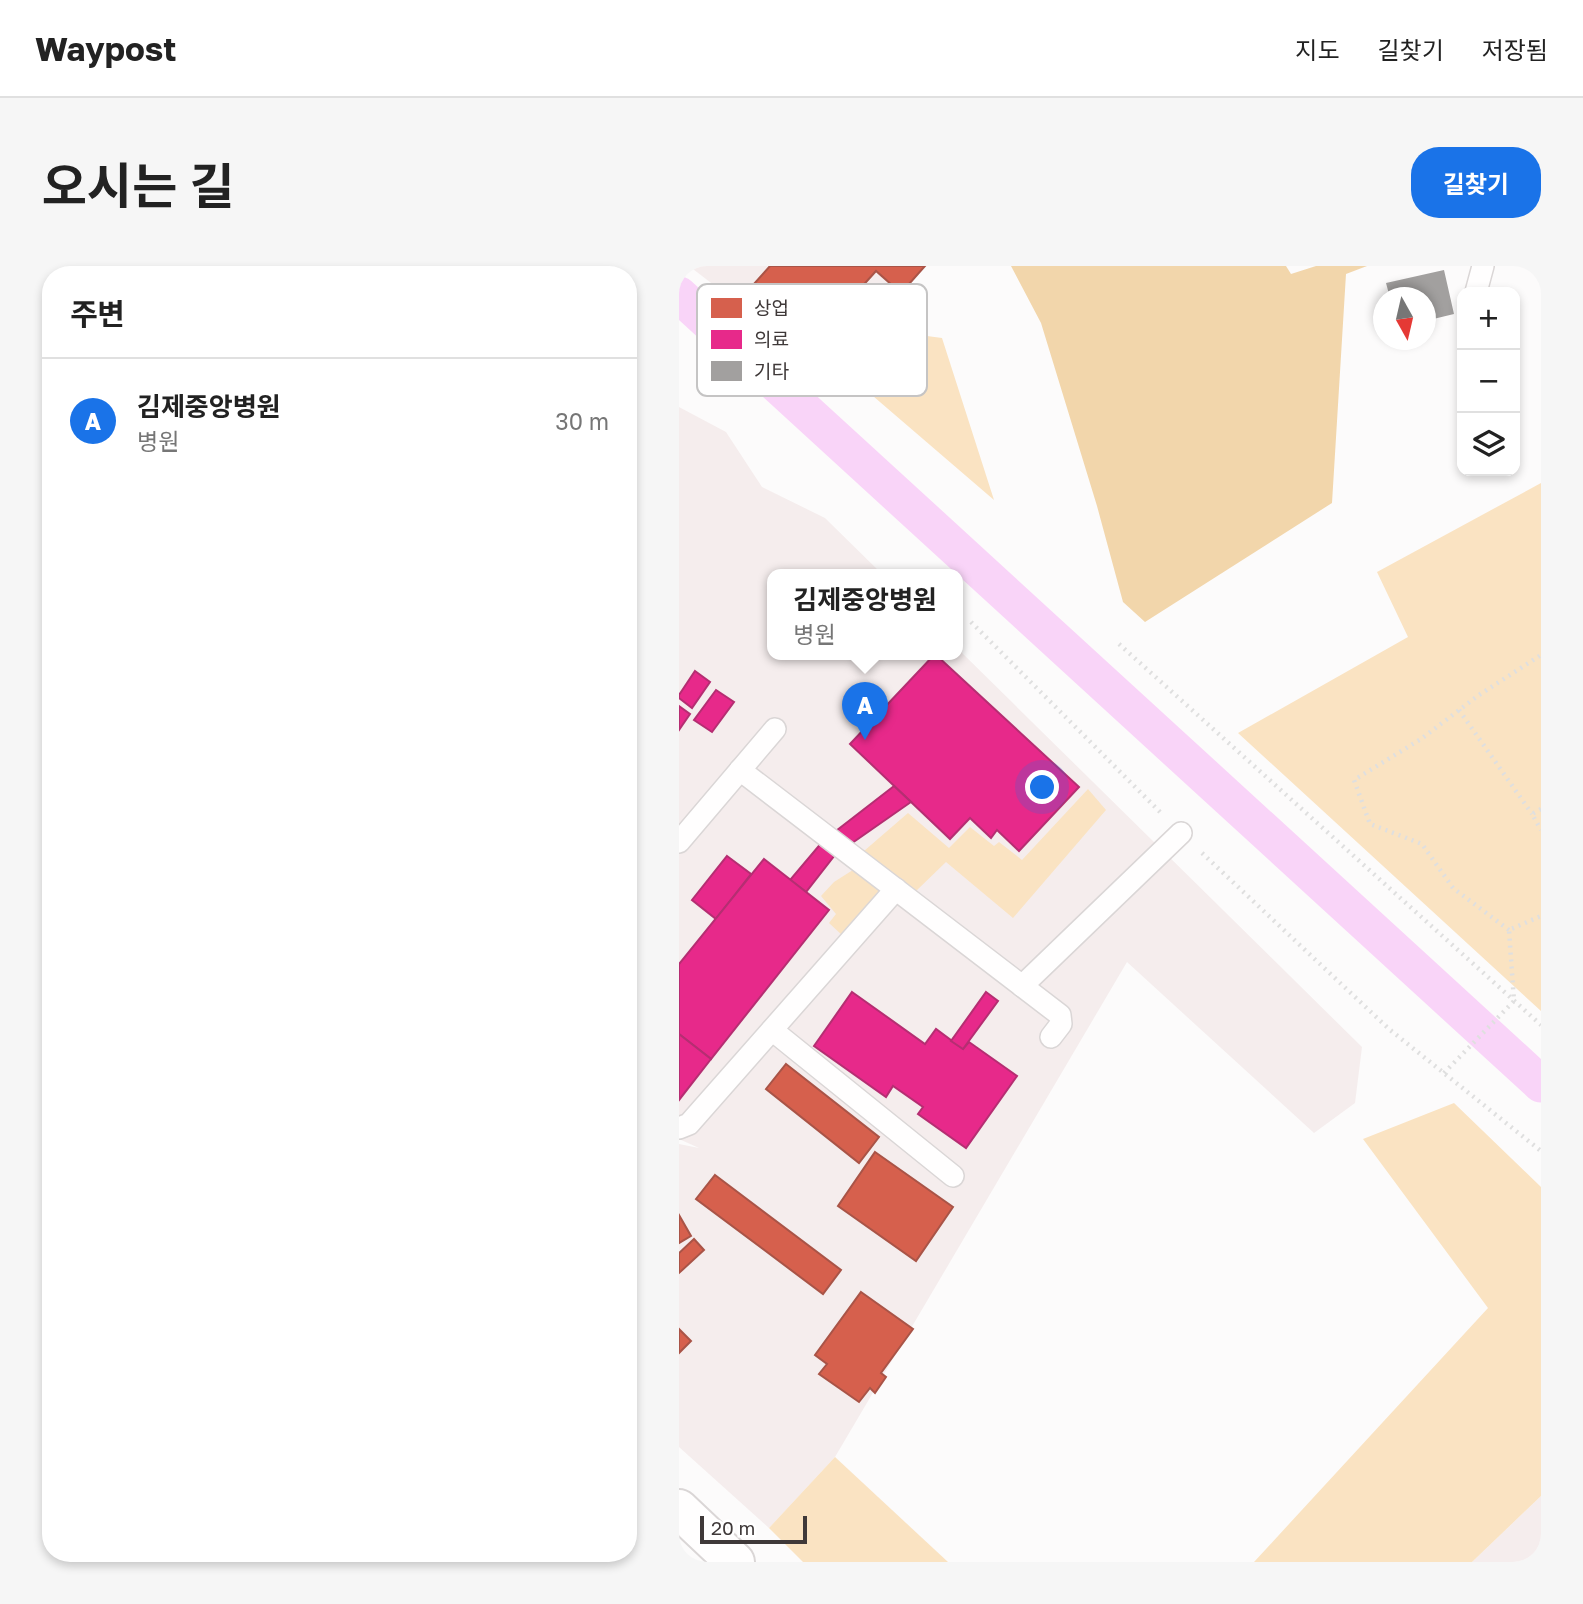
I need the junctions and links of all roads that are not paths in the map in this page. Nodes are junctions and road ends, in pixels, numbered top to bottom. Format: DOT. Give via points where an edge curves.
graph roads {
  1 [pos="1483,266"];
  2 [pos="1477,287"];
  3 [pos="775,729"];
  4 [pos="740,770"];
  5 [pos="1181,833"];
  6 [pos="679,842"];
  7 [pos="896,889"];
  8 [pos="1022,986"];
  9 [pos="772,1030"];
  10 [pos="1051,1037"];
  11 [pos="679,1128"];
  12 [pos="953,1176"];
  13 [pos="679,1509"];
  14 [pos="735,1562"];
  1 -- 2 [label="lane"];
  3 -- 4 [label="lane"];
  4 -- 6 [label="lane"];
  4 -- 7 [label="lane"];
  5 -- 8 [label="lane"];
  7 -- 8 [label="lane"];
  7 -- 9 [label="lane"];
  8 -- 10 [label="lane" via="1060,1015 1061,1024"];
  9 -- 11 [label="lane" via="689,1124"];
  9 -- 12 [label="lane"];
  13 -- 14 [label="street"];
}
